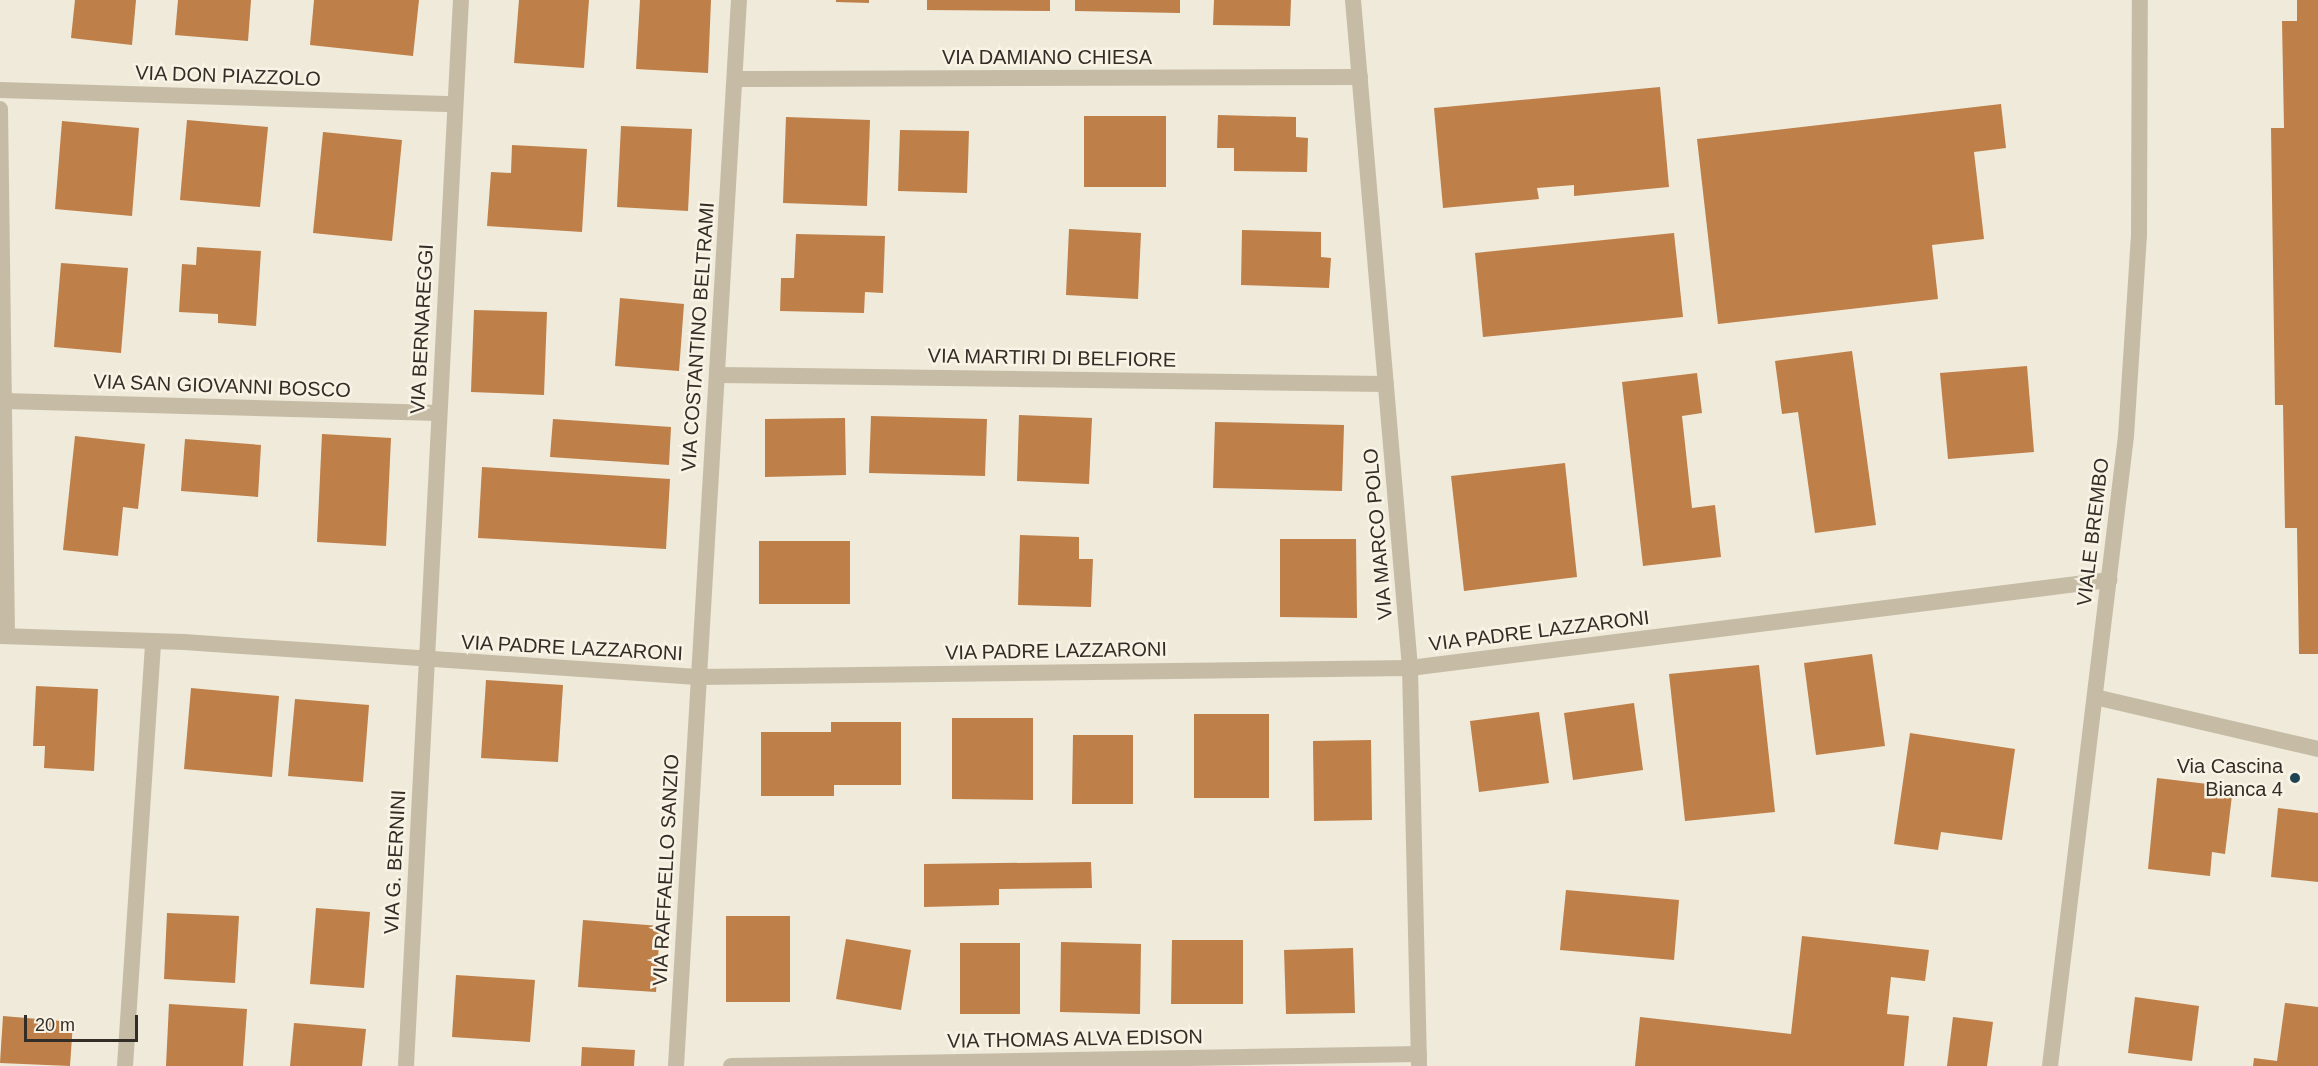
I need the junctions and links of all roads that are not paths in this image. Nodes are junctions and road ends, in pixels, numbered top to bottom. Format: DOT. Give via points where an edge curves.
graph roads {
  1 [pos="462,0"];
  2 [pos="739,0"];
  3 [pos="1353,0"];
  4 [pos="2140,0"];
  5 [pos="1360,77"];
  6 [pos="735,79"];
  7 [pos="0,90"];
  8 [pos="455,104"];
  9 [pos="0,109"];
  10 [pos="718,375"];
  11 [pos="1386,384"];
  12 [pos="4,401"];
  13 [pos="438,413"];
  14 [pos="2109,580"];
  15 [pos="4,636"];
  16 [pos="153,641"];
  17 [pos="425,661"];
  18 [pos="1410,668"];
  19 [pos="697,677"];
  20 [pos="2095,697"];
  21 [pos="2318,749"];
  22 [pos="1419,1060"];
  23 [pos="125,1066"];
  24 [pos="406,1066"];
  25 [pos="676,1066"];
  26 [pos="731,1066"];
  27 [pos="2050,1066"];
  1 -- 8 [label="street, VIA BERNAREGGI"];
  2 -- 6 [label="street, VIA COSTANTINO BELTRAMI"];
  3 -- 5 [label="street, VIA MARCO POLO"];
  4 -- 14 [label="street, VIALE BREMBO" via="2136,292"];
  5 -- 6 [label="street, VIA DAMIANO CHIESA"];
  5 -- 11 [label="street, VIA MARCO POLO"];
  6 -- 10 [label="street, VIA COSTANTINO BELTRAMI"];
  7 -- 8 [label="street, VIA DON PIAZZOLO"];
  8 -- 13 [label="street, VIA BERNAREGGI"];
  9 -- 12 [label="street"];
  10 -- 11 [label="street, VIA MARTIRI DI BELFIORE"];
  10 -- 19 [label="street, VIA COSTANTINO BELTRAMI"];
  11 -- 18 [label="street, VIA MARCO POLO"];
  12 -- 13 [label="street, VIA SAN GIOVANNI BOSCO"];
  12 -- 15 [label="street"];
  13 -- 17 [label="street, VIA BERNAREGGI"];
  14 -- 18 [label="street, VIA PADRE LAZZARONI"];
  14 -- 20 [label="street, VIALE BREMBO"];
  15 -- 16 [label="street, VIA PADRE LAZZARONI"];
  16 -- 17 [label="street, VIA PADRE LAZZARONI"];
  16 -- 23 [label="street"];
  17 -- 19 [label="street, VIA PADRE LAZZARONI"];
  17 -- 24 [label="street, VIA G. BERNINI"];
  18 -- 19 [label="street, VIA PADRE LAZZARONI"];
  18 -- 22 [label="street, VIA MARCO POLO"];
  19 -- 25 [label="street, VIA RAFFAELLO SANZIO"];
  20 -- 21 [label="street"];
  20 -- 27 [label="street, VIALE BREMBO"];
  22 -- 26 [label="street, VIA THOMAS ALVA EDISON"];
}
